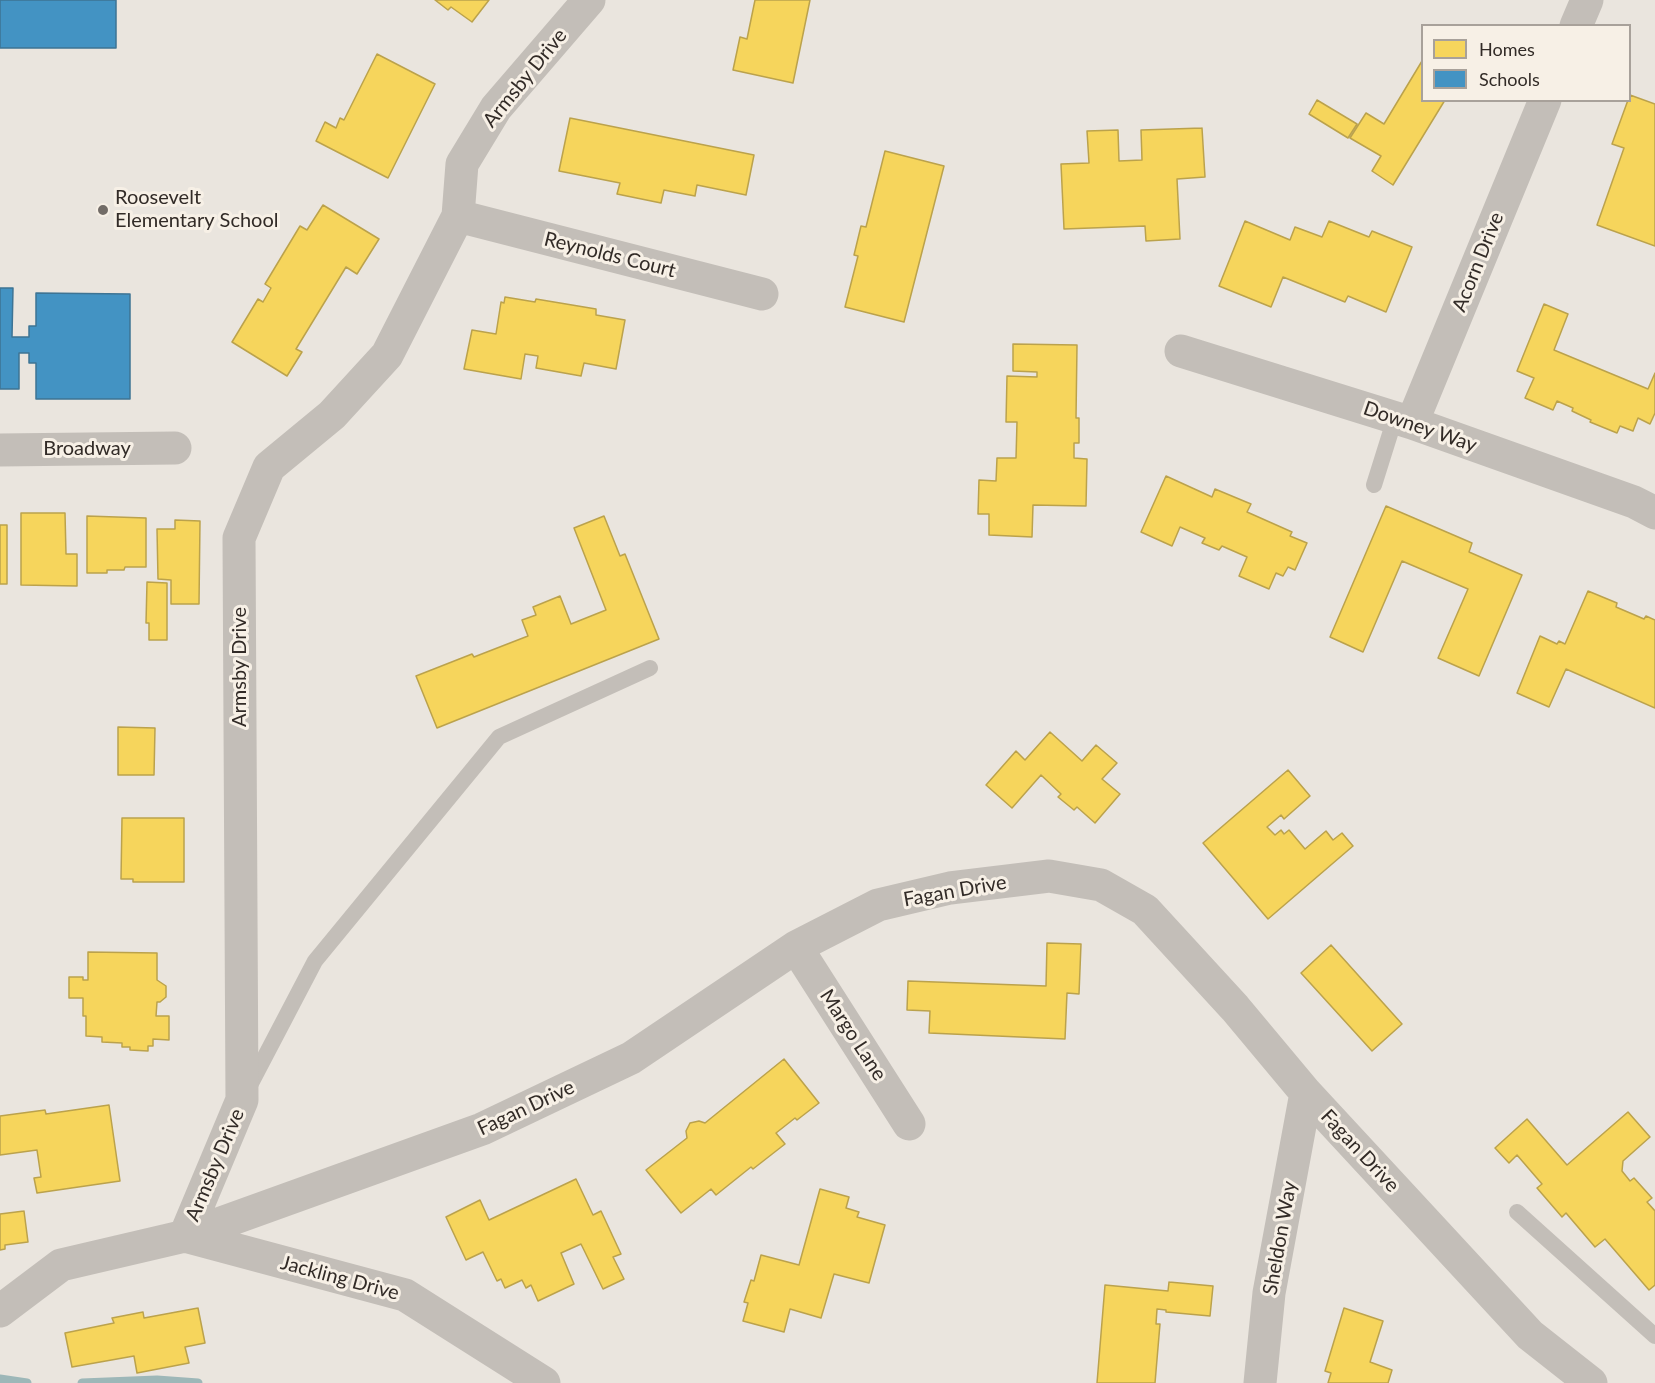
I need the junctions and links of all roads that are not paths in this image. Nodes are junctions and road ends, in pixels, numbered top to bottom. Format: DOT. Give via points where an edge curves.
graph roads {
  1 [pos="589,0"];
  2 [pos="1587,0"];
  3 [pos="1577,24"];
  4 [pos="1544,102"];
  5 [pos="458,216"];
  6 [pos="762,294"];
  7 [pos="1181,351"];
  8 [pos="1403,420"];
  9 [pos="175,448"];
  10 [pos="0,450"];
  11 [pos="1374,485"];
  12 [pos="1655,513"];
  13 [pos="651,668"];
  14 [pos="796,947"];
  15 [pos="1306,1093"];
  16 [pos="242,1100"];
  17 [pos="909,1124"];
  18 [pos="1517,1212"];
  19 [pos="185,1236"];
  20 [pos="0,1311"];
  21 [pos="1655,1336"];
  22 [pos="544,1383"];
  23 [pos="1260,1383"];
  24 [pos="1591,1383"];
  1 -- 5 [label="street, Armsby Drive" via="496,108 462,164"];
  2 -- 3 [label="street"];
  4 -- 8 [label="street, Acorn Drive"];
  5 -- 6 [label="street, Reynolds Court"];
  5 -- 16 [label="street, Armsby Drive" via="387,355 332,415 269,468 239,538"];
  7 -- 8 [label="street, Downey Way"];
  8 -- 11 [label="lane"];
  8 -- 12 [label="street, Downey Way" via="1634,502"];
  9 -- 10 [label="street, Broadway"];
  13 -- 16 [label="lane" via="499,737 315,961"];
  14 -- 15 [label="street, Fagan Drive" via="878,905 950,888 1050,876 1101,885 1145,910"];
  14 -- 17 [label="street, Margo Lane"];
  14 -- 19 [label="street, Fagan Drive" via="631,1058 525,1109 482,1129"];
  15 -- 23 [label="street, Sheldon Way" via="1269,1293"];
  15 -- 24 [label="street, Fagan Drive" via="1530,1335"];
  16 -- 19 [label="street, Armsby Drive"];
  18 -- 21 [label="lane"];
  19 -- 20 [label="street, Armsby Drive" via="61,1265"];
  19 -- 22 [label="street, Jackling Drive" via="405,1295"];
}
